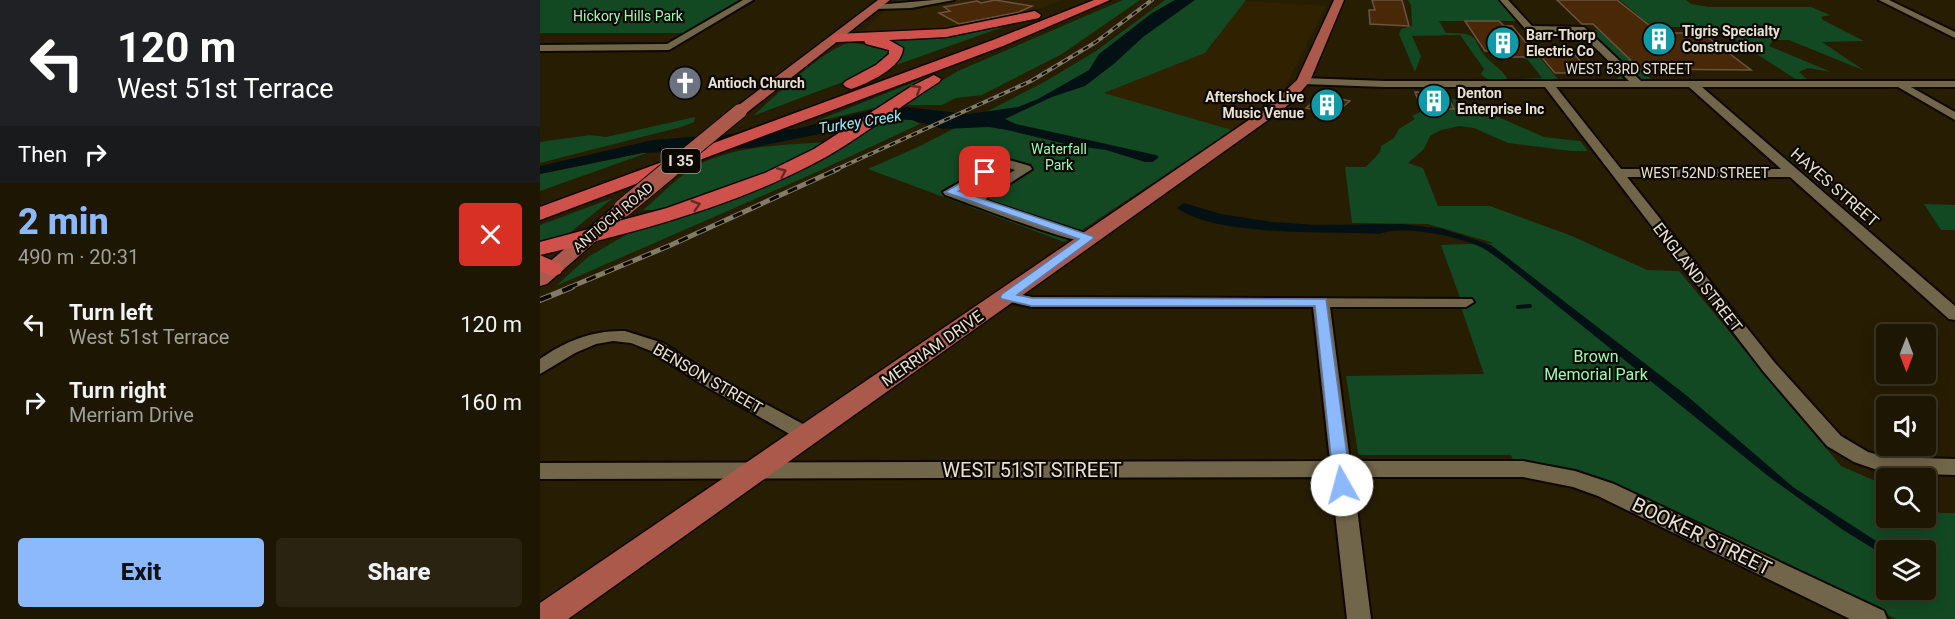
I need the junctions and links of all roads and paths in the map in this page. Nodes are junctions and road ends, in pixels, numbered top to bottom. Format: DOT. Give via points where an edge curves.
graph roads {
  1 [pos="749,0"];
  2 [pos="950,0"];
  3 [pos="1084,0"];
  4 [pos="1104,0"];
  5 [pos="1339,0"];
  6 [pos="1504,0"];
  7 [pos="1883,0"];
  8 [pos="881,4"];
  9 [pos="1071,6"];
  10 [pos="1955,35"];
  11 [pos="836,38"];
  12 [pos="998,43"];
  13 [pos="540,48"];
  14 [pos="1303,81"];
  15 [pos="1548,84"];
  16 [pos="1638,84"];
  17 [pos="1692,84"];
  18 [pos="1899,84"];
  19 [pos="1955,84"];
  20 [pos="825,96"];
  21 [pos="1955,117"];
  22 [pos="1617,173"];
  23 [pos="1794,173"];
  24 [pos="974,200"];
  25 [pos="545,207"];
  26 [pos="621,210"];
  27 [pos="663,214"];
  28 [pos="591,235"];
  29 [pos="1088,238"];
  30 [pos="540,249"];
  31 [pos="545,271"];
  32 [pos="1006,297"];
  33 [pos="1321,302"];
  34 [pos="1466,302"];
  35 [pos="1955,315"];
  36 [pos="540,368"];
  37 [pos="807,435"];
  38 [pos="1955,468"];
  39 [pos="1341,469"];
  40 [pos="1523,470"];
  41 [pos="540,471"];
  42 [pos="756,471"];
  43 [pos="543,619"];
  44 [pos="1359,619"];
  45 [pos="1875,619"];
  1 -- 13 [label="street" via="669,47"];
  2 -- 8 [label="street" via="922,5"];
  3 -- 9 [label="highway, I 35"];
  4 -- 12 [label="highway, I 35"];
  5 -- 14 [label="main road, MERRIAM DRIVE"];
  6 -- 16 [label="street" via="1530,29 1581,29"];
  7 -- 10 [label="street"];
  8 -- 11 [label="main road, ANTIOCH ROAD"];
  9 -- 11 [label="highway" via="960,31"];
  9 -- 20 [label="highway, I 35"];
  11 -- 20 [label="highway" via="887,43 897,51 881,68"];
  11 -- 26 [label="main road, ANTIOCH ROAD, bridge"];
  12 -- 25 [label="highway, I 35, bridge"];
  27 -- 12 [label="highway, one-way" via="802,163 894,103"];
  14 -- 15 [label="street, WEST 53RD STREET"];
  14 -- 29 [label="main road, MERRIAM DRIVE" via="1273,110"];
  15 -- 16 [label="street, WEST 53RD STREET"];
  15 -- 22 [label="street, ENGLAND STREET"];
  16 -- 17 [label="street, WEST 53RD STREET"];
  17 -- 18 [label="street, WEST 53RD STREET"];
  17 -- 23 [label="street, HAYES STREET"];
  18 -- 19 [label="street, WEST 53RD STREET"];
  18 -- 21 [label="street"];
  20 -- 25 [label="highway, I 35, bridge" via="628,168"];
  22 -- 23 [label="street, WEST 52ND STREET"];
  22 -- 38 [label="street, ENGLAND STREET" via="1834,441 1861,457 1886,465"];
  23 -- 35 [label="street, HAYES STREET"];
  24 -- 24 [label="street" via="950,192 1002,162 1026,169"];
  24 -- 29 [label="street"];
  26 -- 27 [label="highway" via="643,216"];
  26 -- 28 [label="main road, ANTIOCH ROAD"];
  27 -- 28 [label="highway"];
  28 -- 30 [label="highway"];
  28 -- 31 [label="main road, ANTIOCH ROAD"];
  29 -- 32 [label="main road, MERRIAM DRIVE"];
  32 -- 33 [label="street" via="1032,302"];
  32 -- 37 [label="main road, MERRIAM DRIVE"];
  33 -- 34 [label="street"];
  33 -- 39 [label="street"];
  36 -- 37 [label="street, BENSON STREET" via="592,340 622,336 642,339"];
  37 -- 42 [label="main road, MERRIAM DRIVE"];
  39 -- 40 [label="street, WEST 51ST STREET"];
  39 -- 42 [label="street, WEST 51ST STREET"];
  39 -- 44 [label="street"];
  40 -- 45 [label="street, BOOKER STREET" via="1575,479 1606,490"];
  41 -- 42 [label="street, WEST 51ST STREET"];
  42 -- 43 [label="main road, MERRIAM DRIVE"];
}
